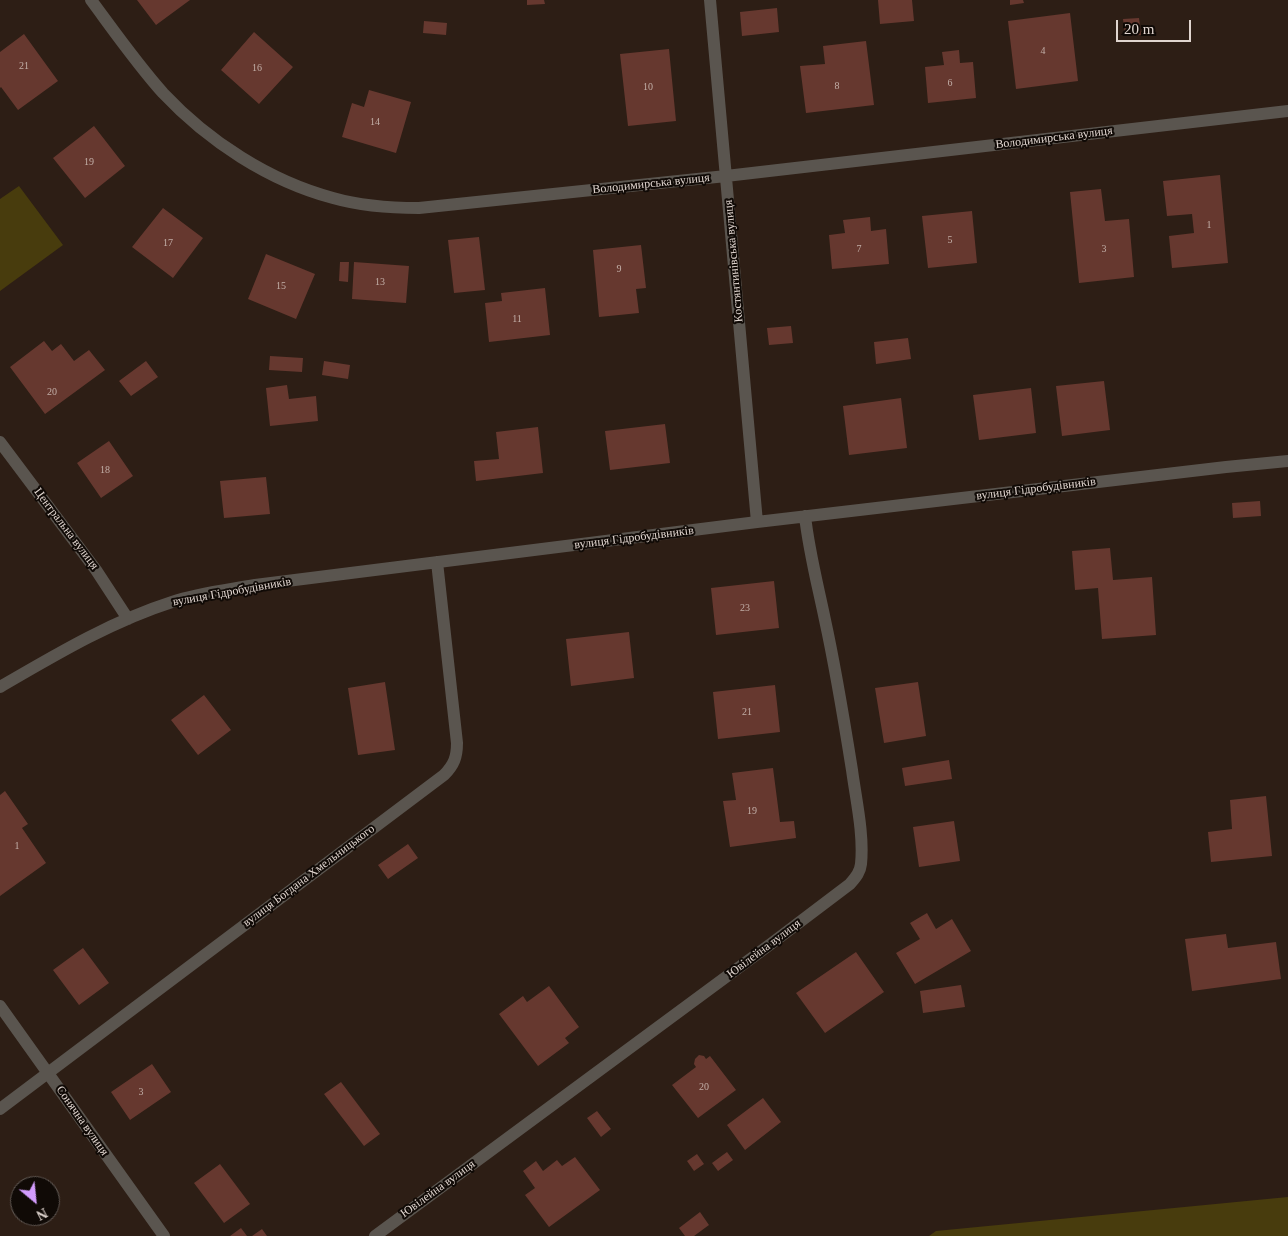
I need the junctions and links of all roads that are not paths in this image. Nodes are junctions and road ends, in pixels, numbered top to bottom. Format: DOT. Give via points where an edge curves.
graph roads {
  1 [pos="91,0"];
  2 [pos="710,0"];
  3 [pos="1288,111"];
  4 [pos="726,176"];
  5 [pos="0,442"];
  6 [pos="1288,462"];
  7 [pos="805,516"];
  8 [pos="757,522"];
  9 [pos="437,562"];
  10 [pos="128,619"];
  11 [pos="0,687"];
  12 [pos="0,1006"];
  13 [pos="48,1073"];
  14 [pos="0,1110"];
  15 [pos="164,1236"];
  16 [pos="375,1236"];
  1 -- 4 [label="street, Володимирська вулиця" via="154,82 192,120 242,158 267,172 332,198 388,208 419,208"];
  2 -- 4 [label="street, Костянтинівська вулиця"];
  3 -- 4 [label="street, Володимирська вулиця"];
  4 -- 8 [label="street, Костянтинівська вулиця"];
  5 -- 10 [label="street, Центральна вулиця" via="96,570"];
  6 -- 7 [label="street, вулиця Гідробудівників"];
  7 -- 8 [label="street, вулиця Гідробудівників"];
  7 -- 16 [label="street, Ювілейна вулиця" via="853,778 861,839 861,866 856,877 772,943"];
  8 -- 9 [label="street, вулиця Гідробудівників"];
  9 -- 10 [label="street, вулиця Гідробудівників" via="194,596"];
  9 -- 13 [label="street, вулиця Богдана Хмельницького" via="457,743 451,768"];
  10 -- 11 [label="street, вулиця Гідробудівників"];
  12 -- 13 [label="street, Сонячна вулиця"];
  13 -- 14 [label="street, вулиця Богдана Хмельницького"];
  13 -- 15 [label="street, Сонячна вулиця"];
}
